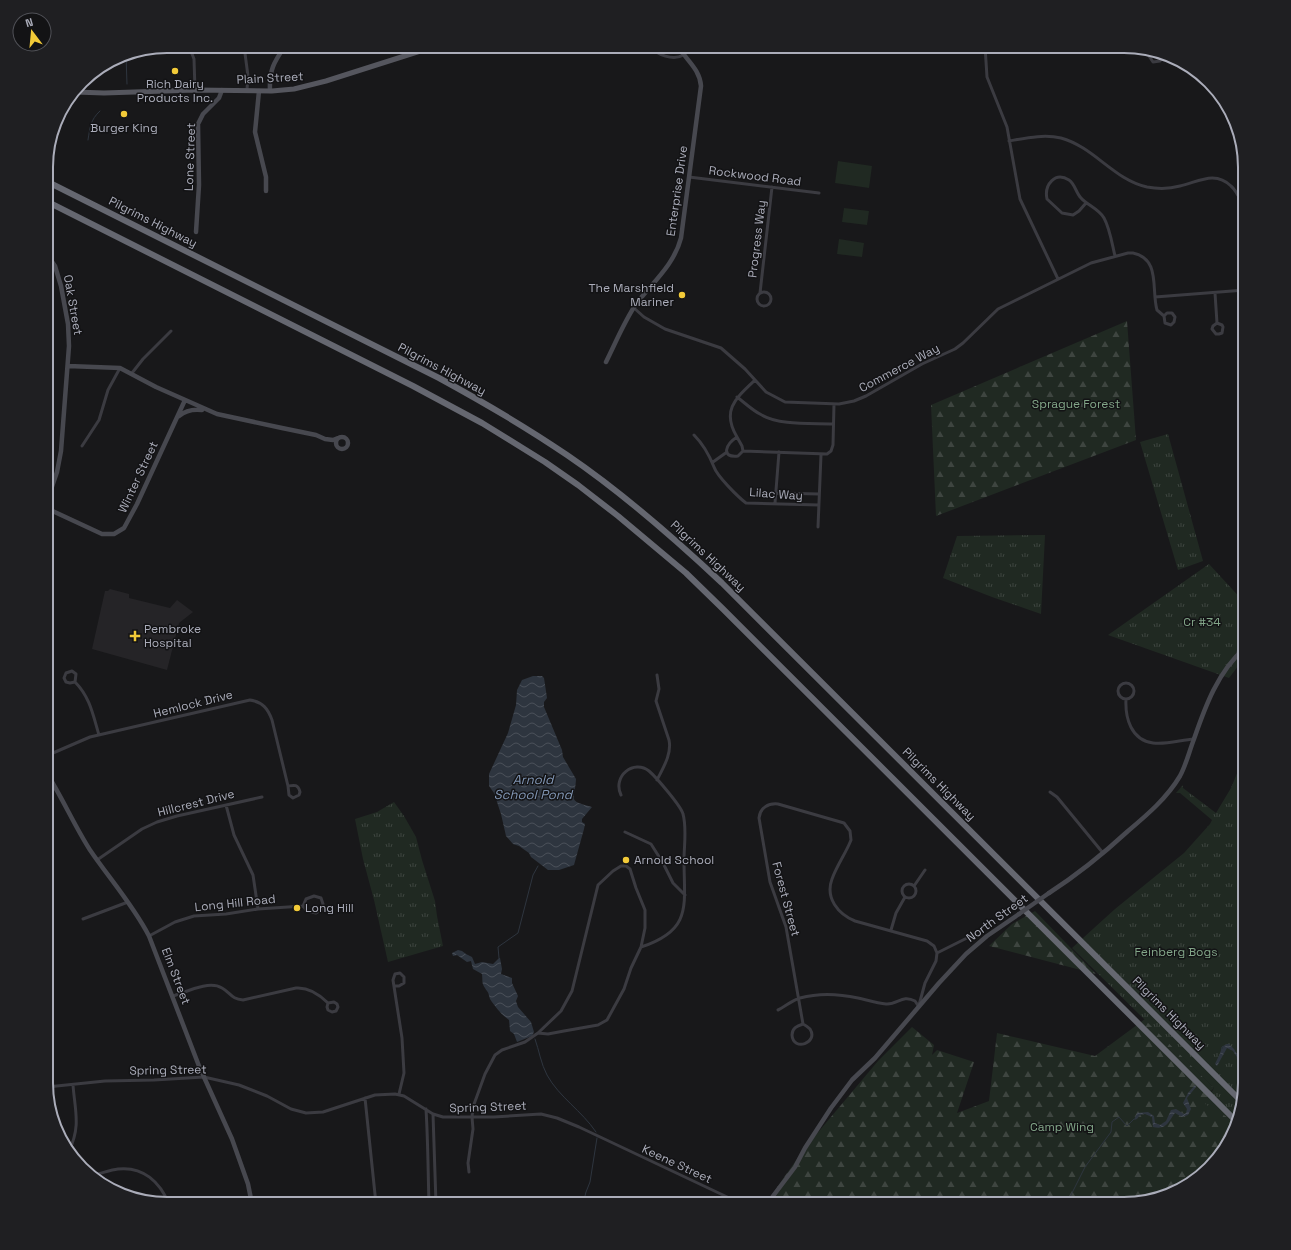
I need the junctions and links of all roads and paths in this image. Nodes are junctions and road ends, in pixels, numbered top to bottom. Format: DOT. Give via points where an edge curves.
graph roads {
  1 [pos="192,53"];
  2 [pos="245,53"];
  3 [pos="281,53"];
  4 [pos="414,53"];
  5 [pos="660,53"];
  6 [pos="985,53"];
  7 [pos="683,55"];
  8 [pos="1149,56"];
  9 [pos="1161,59"];
  10 [pos="195,90"];
  11 [pos="222,90"];
  12 [pos="247,90"];
  13 [pos="270,90"];
  14 [pos="259,91"];
  15 [pos="81,92"];
  16 [pos="1010,141"];
  17 [pos="689,177"];
  18 [pos="53,185"];
  19 [pos="772,187"];
  20 [pos="266,191"];
  21 [pos="819,193"];
  22 [pos="1238,196"];
  23 [pos="1086,203"];
  24 [pos="53,206"];
  25 [pos="196,232"];
  26 [pos="1115,256"];
  27 [pos="53,262"];
  28 [pos="1058,279"];
  29 [pos="1238,291"];
  30 [pos="760,293"];
  31 [pos="1215,293"];
  32 [pos="1155,297"];
  33 [pos="634,308"];
  34 [pos="1164,316"];
  35 [pos="1217,323"];
  36 [pos="171,331"];
  37 [pos="606,362"];
  38 [pos="68,366"];
  39 [pos="120,368"];
  40 [pos="132,373"];
  41 [pos="755,380"];
  42 [pos="737,397"];
  43 [pos="185,400"];
  44 [pos="834,404"];
  45 [pos="208,411"];
  46 [pos="178,417"];
  47 [pos="833,424"];
  48 [pos="694,435"];
  49 [pos="338,438"];
  50 [pos="737,438"];
  51 [pos="325,439"];
  52 [pos="82,446"];
  53 [pos="336,446"];
  54 [pos="743,451"];
  55 [pos="727,452"];
  56 [pos="779,452"];
  57 [pos="821,454"];
  58 [pos="713,462"];
  59 [pos="53,484"];
  60 [pos="776,493"];
  61 [pos="820,494"];
  62 [pos="775,503"];
  63 [pos="819,505"];
  64 [pos="53,511"];
  65 [pos="818,527"];
  66 [pos="1238,652"];
  67 [pos="1237,656"];
  68 [pos="657,675"];
  69 [pos="75,682"];
  70 [pos="1126,699"];
  71 [pos="98,735"];
  72 [pos="1194,739"];
  73 [pos="53,753"];
  74 [pos="657,780"];
  75 [pos="53,785"];
  76 [pos="288,786"];
  77 [pos="1050,792"];
  78 [pos="621,795"];
  79 [pos="262,797"];
  80 [pos="226,805"];
  81 [pos="625,832"];
  82 [pos="1103,853"];
  83 [pos="97,860"];
  84 [pos="924,870"];
  85 [pos="914,886"];
  86 [pos="685,895"];
  87 [pos="905,897"];
  88 [pos="128,902"];
  89 [pos="303,906"];
  90 [pos="258,909"];
  91 [pos="83,919"];
  92 [pos="891,930"];
  93 [pos="149,936"];
  94 [pos="971,936"];
  95 [pos="641,947"];
  96 [pos="937,953"];
  97 [pos="394,986"];
  98 [pos="173,996"];
  99 [pos="798,998"];
  100 [pos="328,1003"];
  101 [pos="919,1007"];
  102 [pos="778,1010"];
  103 [pos="803,1024"];
  104 [pos="538,1033"];
  105 [pos="204,1077"];
  106 [pos="73,1085"];
  107 [pos="53,1087"];
  108 [pos="399,1094"];
  109 [pos="1237,1097"];
  110 [pos="365,1098"];
  111 [pos="426,1109"];
  112 [pos="433,1114"];
  113 [pos="472,1117"];
  114 [pos="1232,1117"];
  115 [pos="605,1139"];
  116 [pos="72,1145"];
  117 [pos="470,1172"];
  118 [pos="98,1174"];
  119 [pos="164,1197"];
  120 [pos="251,1197"];
  121 [pos="375,1197"];
  122 [pos="429,1197"];
  123 [pos="436,1197"];
  124 [pos="727,1197"];
  125 [pos="772,1197"];
  1 -- 10 [label="street"];
  2 -- 12 [label="street"];
  3 -- 13 [label="street" via="271,70"];
  4 -- 13 [label="main road, Plain Street" via="318,84"];
  5 -- 7 [label="street" via="675,58"];
  6 -- 16 [label="street" via="987,77 1005,120"];
  7 -- 17 [label="street, Enterprise Drive" via="698,73 701,84"];
  8 -- 9 [label="street" via="1153,62"];
  10 -- 11 [label="main road, Plain Street"];
  10 -- 15 [label="main road, Plain Street"];
  11 -- 12 [label="main road, Plain Street"];
  11 -- 25 [label="street, Lone Street" via="219,98 203,114 198,124 199,185"];
  12 -- 14 [label="main road, Plain Street"];
  13 -- 14 [label="main road, Plain Street"];
  14 -- 20 [label="street" via="256,132 266,173"];
  16 -- 22 [label="street" via="1042,137 1060,138 1082,147 1128,180 1153,188 1174,187 1204,178 1217,178 1227,182"];
  16 -- 28 [label="street" via="1020,199"];
  17 -- 19 [label="street, Rockwood Road"];
  17 -- 33 [label="street, Enterprise Drive" via="682,233 677,250"];
  18 -- 109 [label="highway, Pilgrims Highway" via="439,378 530,431 608,484 684,546 722,583"];
  19 -- 21 [label="street, Rockwood Road"];
  19 -- 30 [label="street, Progress Way"];
  23 -- 23 [label="street" via="1073,215 1062,213 1047,199 1046,188 1049,183 1061,177 1072,183"];
  23 -- 26 [label="street" via="1104,217"];
  24 -- 114 [label="highway" via="476,419 578,485 675,564 717,604"];
  26 -- 28 [label="street, Commerce Way" via="1091,263"];
  26 -- 32 [label="street, Commerce Way" via="1133,253 1147,260 1152,272"];
  27 -- 38 [label="street, Oak Street" via="66,308 69,335"];
  28 -- 44 [label="street, Commerce Way" via="998,309 955,349 916,367 866,396"];
  29 -- 31 [label="street"];
  30 -- 30 [label="street, Progress Way" via="766,292 770,295 771,301 768,305 759,304 757,299"];
  31 -- 32 [label="street"];
  31 -- 35 [label="street"];
  32 -- 34 [label="street" via="1157,310"];
  33 -- 37 [label="street, Enterprise Drive"];
  33 -- 41 [label="street, Commerce Way" via="665,328 721,348"];
  36 -- 40 [label="street"];
  38 -- 39 [label="street"];
  38 -- 59 [label="street, Oak Street" via="61,451"];
  39 -- 40 [label="street"];
  39 -- 52 [label="street" via="108,390 99,420"];
  40 -- 43 [label="street"];
  41 -- 42 [label="street"];
  41 -- 44 [label="street, Commerce Way" via="766,392 785,402"];
  42 -- 47 [label="street" via="760,415 771,419 783,422"];
  42 -- 50 [label="street" via="730,414 731,426"];
  43 -- 45 [label="street"];
  43 -- 46 [label="street, Winter Street"];
  44 -- 47 [label="street"];
  45 -- 46 [label="street" via="190,410"];
  45 -- 51 [label="street"];
  46 -- 64 [label="street, Winter Street" via="124,528 114,534 102,534"];
  47 -- 57 [label="street" via="833,446 827,454"];
  48 -- 58 [label="street, Lilac Way"];
  49 -- 51 [label="street"];
  49 -- 53 [label="street"];
  49 -- 53 [label="street" via="345,438 347,444 342,449"];
  50 -- 54 [label="street"];
  50 -- 55 [label="street" via="727,446"];
  51 -- 53 [label="street"];
  54 -- 55 [label="street" via="733,457"];
  54 -- 56 [label="street"];
  55 -- 58 [label="street"];
  56 -- 57 [label="street"];
  56 -- 60 [label="street"];
  57 -- 61 [label="street"];
  58 -- 62 [label="street, Lilac Way" via="714,468 746,503"];
  60 -- 61 [label="street"];
  60 -- 62 [label="street"];
  61 -- 63 [label="street"];
  62 -- 63 [label="street, Lilac Way"];
  63 -- 65 [label="street"];
  66 -- 67 [label="street"];
  67 -- 72 [label="street, North Street" via="1208,700"];
  68 -- 74 [label="street" via="656,701 670,746"];
  69 -- 69 [label="street" via="75,672 66,673 66,682"];
  69 -- 71 [label="street" via="88,699"];
  70 -- 70 [label="street" via="1119,696 1118,692 1122,685 1129,684 1134,691 1133,695"];
  70 -- 72 [label="street" via="1126,713 1130,726 1146,741 1154,743"];
  71 -- 73 [label="street, Hemlock Drive"];
  71 -- 76 [label="street, Hemlock Drive" via="242,701 255,701 264,706 270,714"];
  72 -- 82 [label="street, North Street" via="1183,769 1173,786 1150,812"];
  74 -- 78 [label="street" via="647,770 628,770 619,780 618,788"];
  74 -- 86 [label="street" via="683,814"];
  75 -- 83 [label="street, Elm Street"];
  76 -- 76 [label="street" via="297,786 299,796 290,796"];
  77 -- 82 [label="street"];
  79 -- 80 [label="street, Hillcrest Drive"];
  80 -- 83 [label="street, Hillcrest Drive" via="153,824"];
  80 -- 90 [label="street" via="234,835 253,875"];
  81 -- 86 [label="street" via="651,844 673,883"];
  82 -- 101 [label="street, North Street, bridge" via="972,948"];
  83 -- 88 [label="street, Elm Street"];
  84 -- 85 [label="street"];
  85 -- 87 [label="street" via="916,890 912,898"];
  85 -- 87 [label="street" via="910,883 903,886 901,891"];
  86 -- 95 [label="street" via="682,912 671,932 657,942"];
  87 -- 92 [label="street" via="896,913"];
  88 -- 91 [label="street"];
  88 -- 93 [label="street, Elm Street"];
  89 -- 89 [label="street, Long Hill Road" via="306,899 311,896 319,897 323,902 321,910 316,914 307,912"];
  89 -- 90 [label="street, Long Hill Road"];
  90 -- 93 [label="street, Long Hill Road" via="188,917"];
  92 -- 96 [label="street, Forest Street" via="927,941 934,946"];
  92 -- 99 [label="street, Forest Street" via="847,918 834,904 831,883 851,840 847,825 778,804 770,804 763,808 759,818 768,873 785,923"];
  93 -- 98 [label="street, Elm Street"];
  94 -- 96 [label="street"];
  95 -- 104 [label="street" via="624,989 607,1020 598,1025"];
  95 -- 104 [label="street" via="645,910 630,869 621,866 598,885 572,991 561,1011"];
  96 -- 101 [label="street"];
  97 -- 97 [label="street" via="394,976 401,974 404,983"];
  97 -- 108 [label="street" via="402,1038 404,1073"];
  98 -- 100 [label="street" via="214,985 221,987 236,1000 243,1000 303,987"];
  98 -- 105 [label="street, Elm Street"];
  99 -- 101 [label="street" via="837,995 888,1004 907,998 915,1001"];
  99 -- 102 [label="street"];
  99 -- 103 [label="street, Forest Street"];
  101 -- 125 [label="street, North Street" via="842,1092 795,1167"];
  103 -- 103 [label="street, Forest Street" via="810,1028 812,1036 802,1045 796,1043 792,1034 796,1027"];
  104 -- 113 [label="street" via="525,1042 495,1055 479,1087"];
  105 -- 106 [label="street, Spring Street" via="105,1080"];
  105 -- 110 [label="street, Spring Street" via="239,1084 291,1109 306,1113 323,1112"];
  105 -- 120 [label="street, Elm Street" via="232,1139"];
  106 -- 107 [label="street, Spring Street"];
  106 -- 116 [label="street" via="76,1129"];
  108 -- 110 [label="street, Spring Street"];
  108 -- 111 [label="street, Spring Street"];
  110 -- 121 [label="street"];
  111 -- 112 [label="street, Spring Street"];
  111 -- 122 [label="street"];
  112 -- 113 [label="street, Spring Street" via="443,1117"];
  112 -- 123 [label="street"];
  113 -- 115 [label="street, Spring Street" via="546,1115"];
  113 -- 117 [label="street" via="473,1129 468,1163"];
  115 -- 124 [label="street, Keene Street"];
  118 -- 119 [label="street" via="118,1169 142,1172 159,1186"];
}
